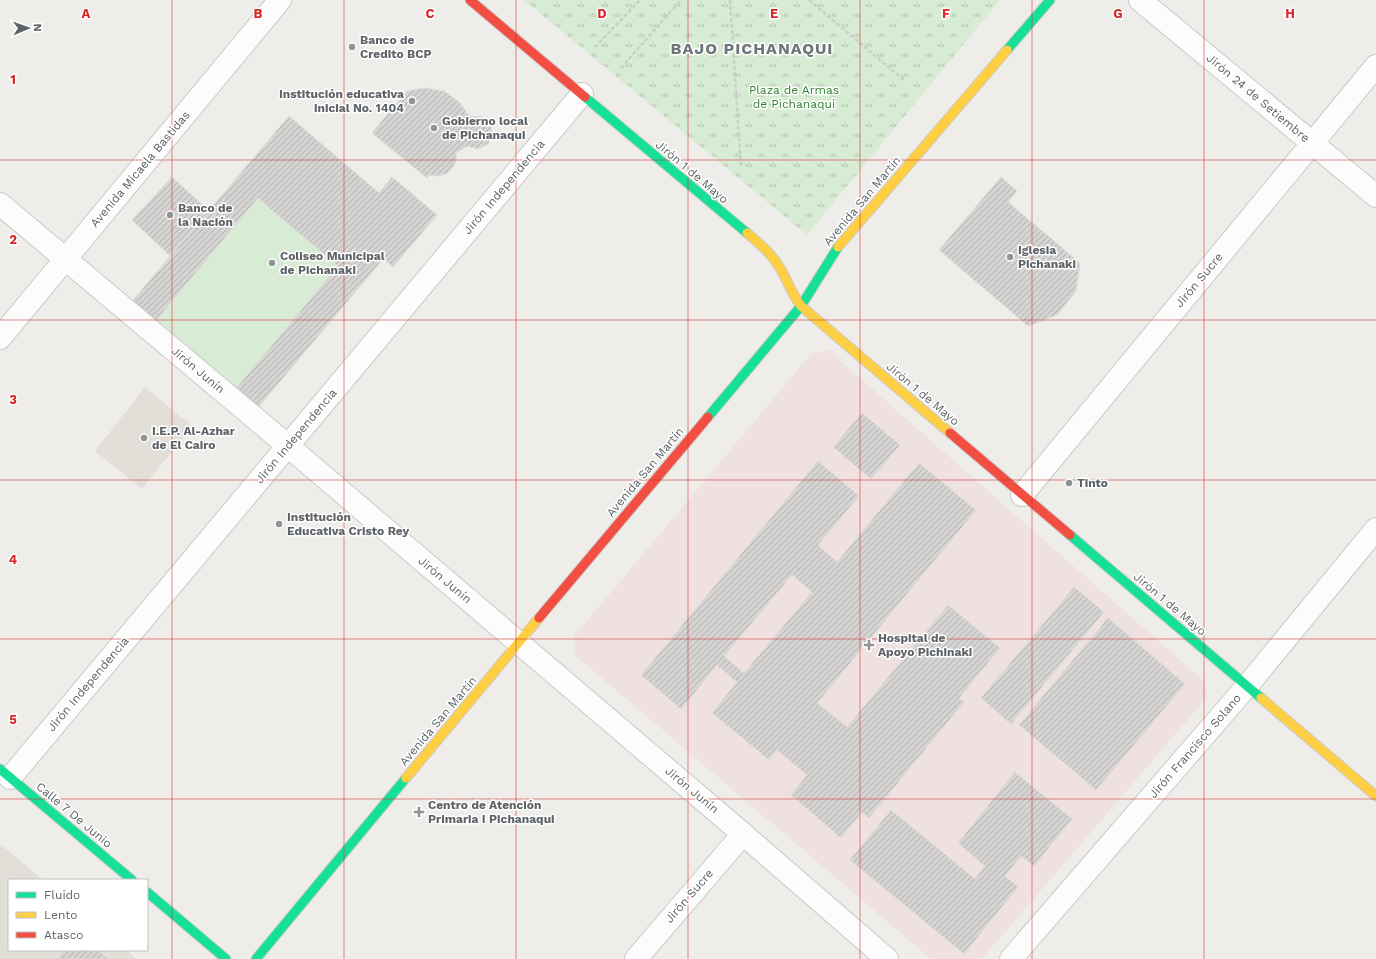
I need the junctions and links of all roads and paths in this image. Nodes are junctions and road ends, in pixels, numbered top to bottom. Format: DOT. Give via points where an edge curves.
graph roads {
  1 [pos="280,0"];
  2 [pos="470,0"];
  3 [pos="640,0"];
  4 [pos="681,0"];
  5 [pos="730,0"];
  6 [pos="809,0"];
  7 [pos="1050,0"];
  8 [pos="1140,0"];
  9 [pos="595,46"];
  10 [pos="1376,66"];
  11 [pos="621,68"];
  12 [pos="905,81"];
  13 [pos="582,94"];
  14 [pos="1313,143"];
  15 [pos="741,167"];
  16 [pos="1376,196"];
  17 [pos="0,204"];
  18 [pos="66,258"];
  19 [pos="801,306"];
  20 [pos="0,338"];
  21 [pos="288,446"];
  22 [pos="1022,495"];
  23 [pos="1376,529"];
  24 [pos="518,642"];
  25 [pos="1247,686"];
  26 [pos="5,774"];
  27 [pos="1376,796"];
  28 [pos="743,834"];
  29 [pos="131,879"];
  30 [pos="148,893"];
  31 [pos="226,959"];
  32 [pos="256,959"];
  33 [pos="636,959"];
  34 [pos="887,959"];
  35 [pos="1011,959"];
  1 -- 18 [label="street, Avenida Micaela Bastidas"];
  2 -- 13 [label="street, Jirón 1 de Mayo"];
  3 -- 9 [label="path"];
  4 -- 11 [label="path"];
  5 -- 15 [label="path"];
  6 -- 12 [label="path"];
  7 -- 19 [label="street, Avenida San Martín" via="849,233 833,253"];
  8 -- 14 [label="street, Jirón 24 de Setiembre"];
  10 -- 14 [label="street, Jirón Sucre"];
  13 -- 19 [label="street, Jirón 1 de Mayo" via="767,250"];
  13 -- 21 [label="street, Jirón Independencia"];
  14 -- 16 [label="street, Jirón 24 de Setiembre"];
  14 -- 22 [label="street, Jirón Sucre"];
  17 -- 18 [label="street, Jirón Junín"];
  18 -- 20 [label="street, Avenida Micaela Bastidas"];
  18 -- 21 [label="street, Jirón Junín"];
  19 -- 22 [label="street, Jirón 1 de Mayo"];
  19 -- 24 [label="street, Avenida San Martín"];
  21 -- 24 [label="street, Jirón Junín"];
  21 -- 26 [label="street, Jirón Independencia"];
  22 -- 25 [label="street, Jirón 1 de Mayo"];
  23 -- 25 [label="street, Jirón Francisco Solano"];
  24 -- 28 [label="street, Jirón Junín"];
  24 -- 32 [label="street, Avenida San Martín"];
  25 -- 27 [label="street, Jirón 1 de Mayo"];
  25 -- 35 [label="street, Jirón Francisco Solano"];
  26 -- 29 [label="street, Calle 7 De Junio"];
  28 -- 33 [label="street, Jirón Sucre"];
  28 -- 34 [label="street, Jirón Junín"];
  30 -- 31 [label="street"];
}
